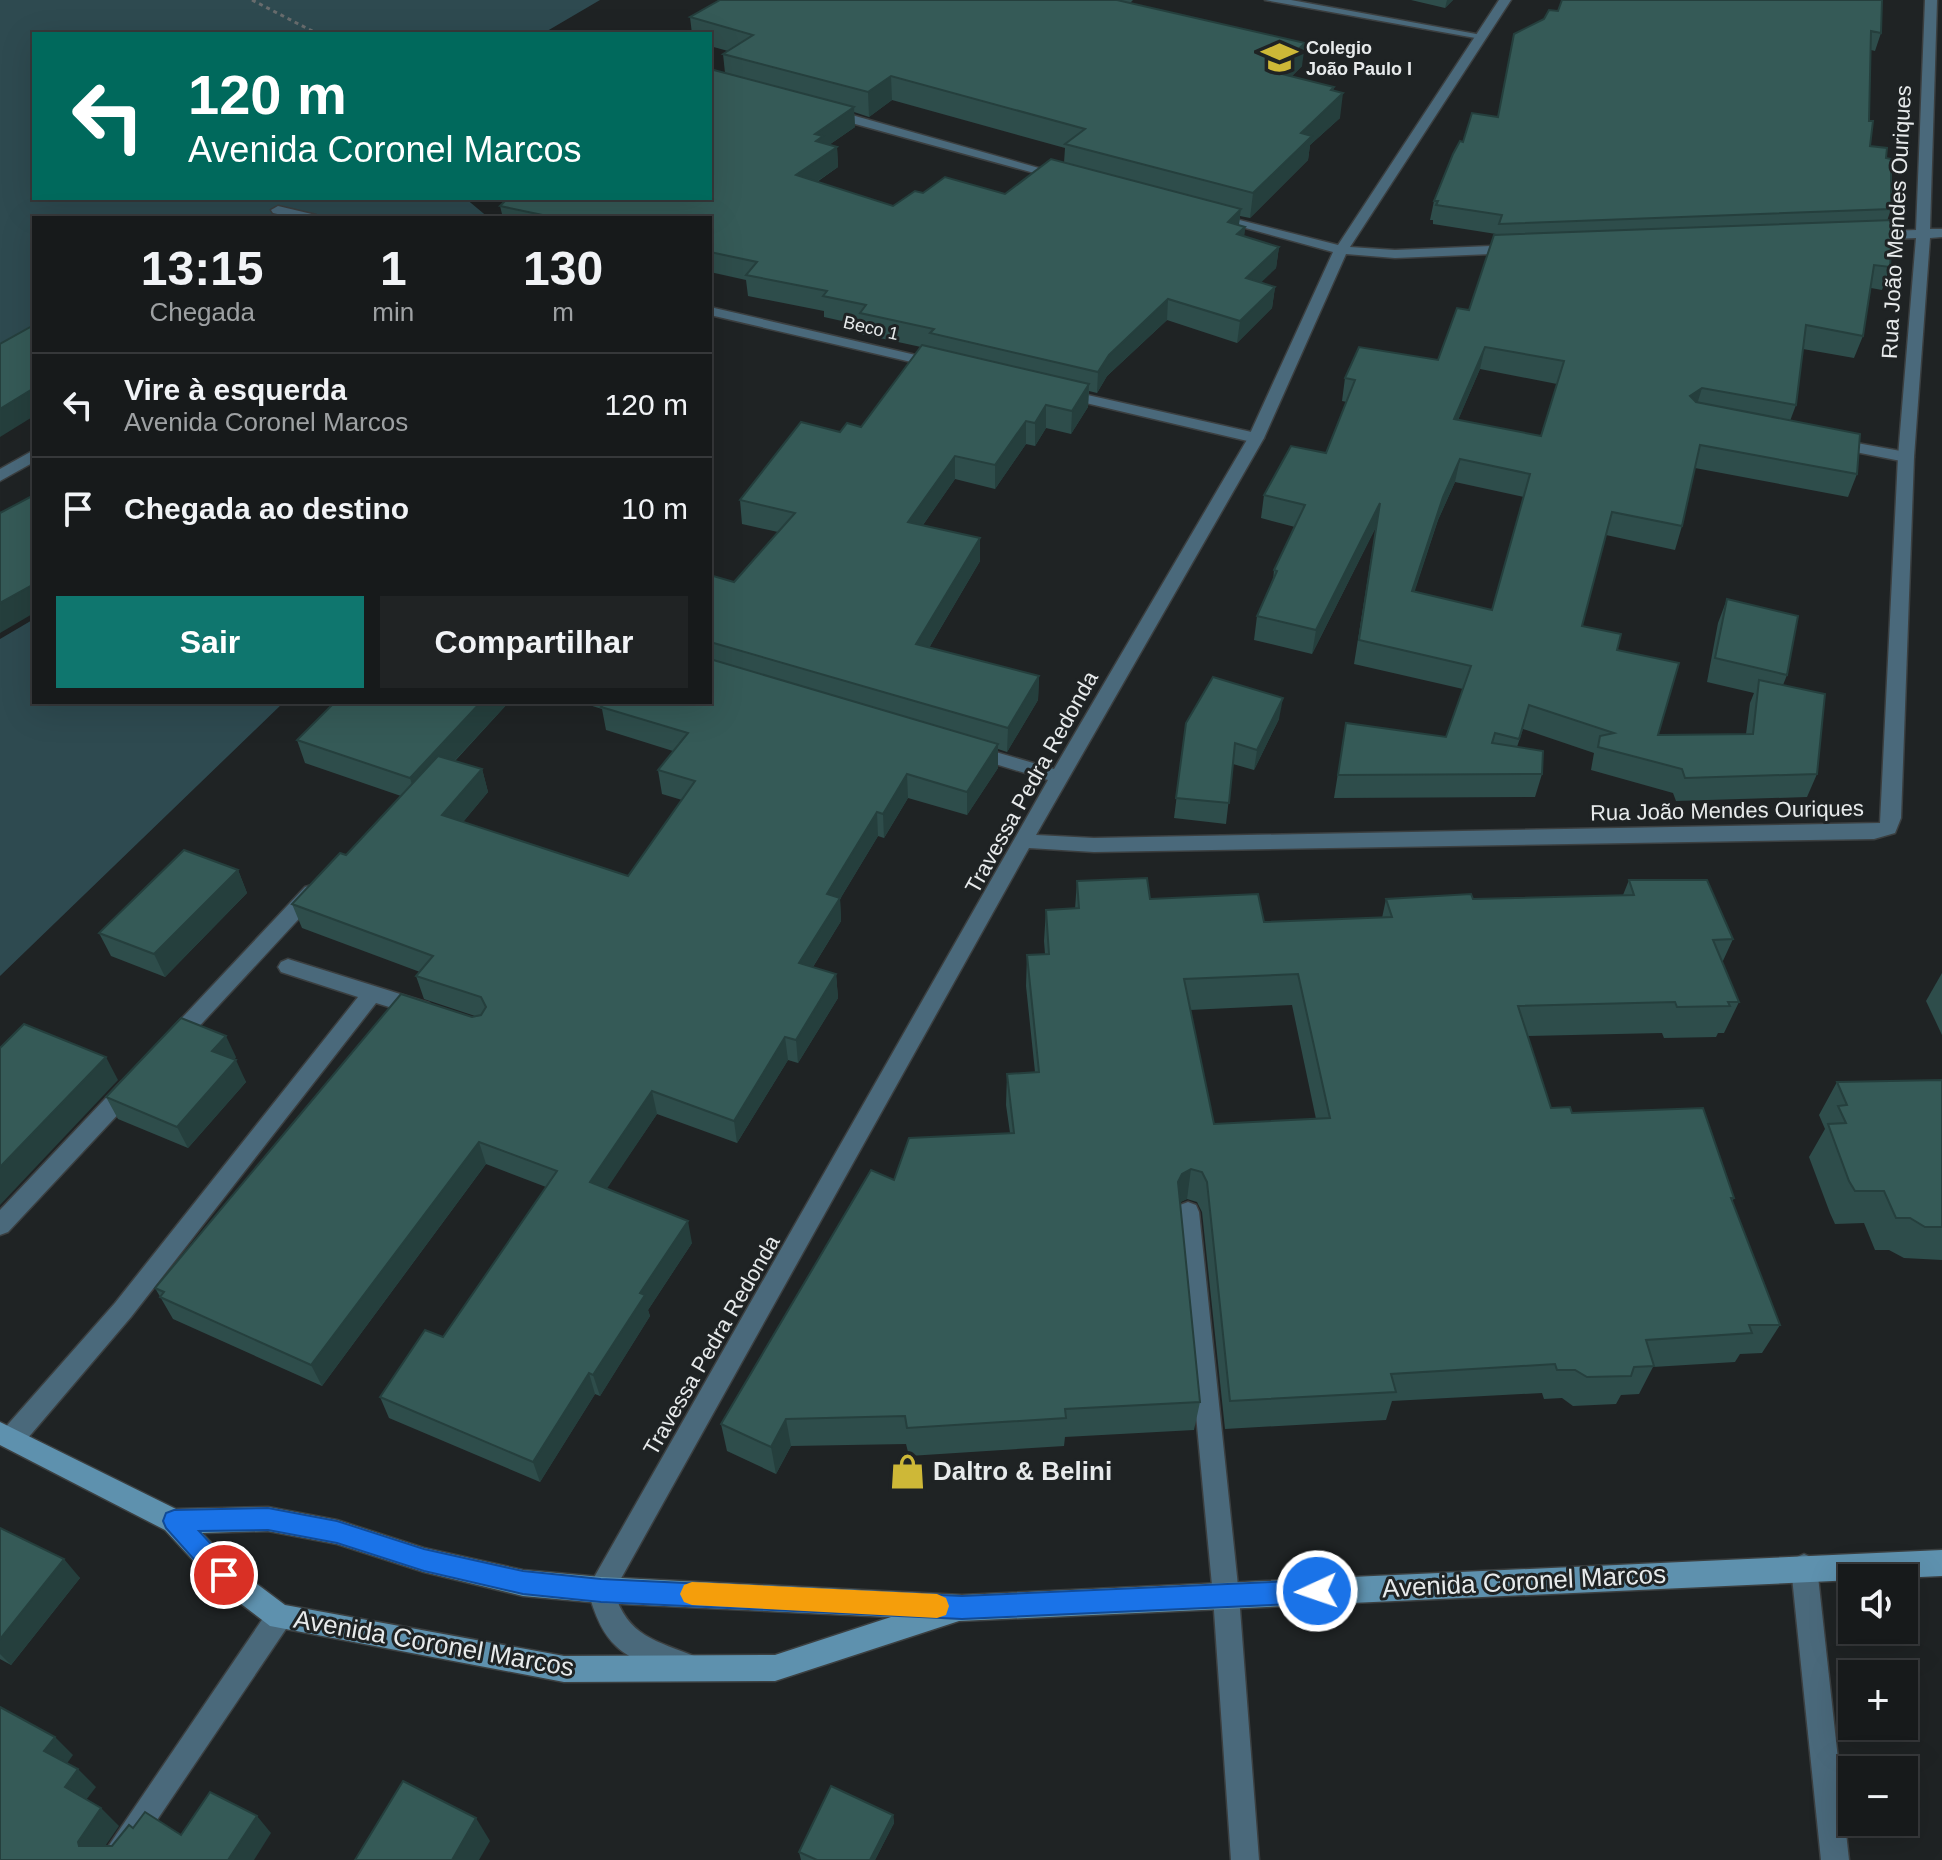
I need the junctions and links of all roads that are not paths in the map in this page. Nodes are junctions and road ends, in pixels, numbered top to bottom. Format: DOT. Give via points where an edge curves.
graph roads {
  1 [pos="1271,0"];
  2 [pos="1505,0"];
  3 [pos="1931,0"];
  4 [pos="1481,36"];
  5 [pos="816,110"];
  6 [pos="1075,180"];
  7 [pos="278,210"];
  8 [pos="1197,213"];
  9 [pos="303,216"];
  10 [pos="1942,233"];
  11 [pos="1921,234"];
  12 [pos="1857,236"];
  13 [pos="1522,249"];
  14 [pos="1341,250"];
  15 [pos="712,311"];
  16 [pos="953,367"];
  17 [pos="1044,389"];
  18 [pos="1256,438"];
  19 [pos="1815,440"];
  20 [pos="32,456"];
  21 [pos="1906,457"];
  22 [pos="0,476"];
  23 [pos="958,747"];
  24 [pos="1059,777"];
  25 [pos="1025,841"];
  26 [pos="326,877"];
  27 [pos="288,967"];
  28 [pos="373,992"];
  29 [pos="440,1015"];
  30 [pos="163,1051"];
  31 [pos="141,1074"];
  32 [pos="1188,1212"];
  33 [pos="0,1225"];
  34 [pos="6,1436"];
  35 [pos="174,1521"];
  36 [pos="1942,1563"];
  37 [pos="1804,1567"];
  38 [pos="601,1590"];
  39 [pos="1226,1596"];
  40 [pos="962,1608"];
  41 [pos="279,1617"];
  42 [pos="689,1668"];
  43 [pos="113,1860"];
  44 [pos="1245,1860"];
  45 [pos="1835,1860"];
  1 -- 4 [label="street"];
  2 -- 4 [label="street, Travessa Pedra Redonda"];
  3 -- 11 [label="street, Rua João Mendes Ouriques"];
  4 -- 14 [label="street, Travessa Pedra Redonda"];
  5 -- 6 [label="street"];
  7 -- 9 [label="street"];
  8 -- 14 [label="street"];
  10 -- 11 [label="street"];
  11 -- 12 [label="street"];
  11 -- 21 [label="street, Rua João Mendes Ouriques"];
  13 -- 14 [label="street" via="1395,254"];
  14 -- 18 [label="street, Travessa Pedra Redonda"];
  15 -- 16 [label="street, Beco 1"];
  17 -- 18 [label="street"];
  18 -- 24 [label="street, Travessa Pedra Redonda"];
  19 -- 21 [label="street"];
  20 -- 22 [label="street"];
  21 -- 25 [label="street, Rua João Mendes Ouriques" via="1888,828 1126,845"];
  23 -- 24 [label="street"];
  24 -- 25 [label="street, Travessa Pedra Redonda"];
  25 -- 38 [label="street, Travessa Pedra Redonda"];
  26 -- 30 [label="street"];
  27 -- 28 [label="street"];
  28 -- 29 [label="street"];
  28 -- 34 [label="street" via="123,1310"];
  31 -- 33 [label="street"];
  32 -- 39 [label="street"];
  34 -- 35 [label="main road, Avenida Coronel Marcos"];
  35 -- 38 [label="main road, Avenida Coronel Marcos" via="268,1519 337,1532 523,1583"];
  35 -- 41 [label="main road, Avenida Coronel Marcos" via="224,1575"];
  36 -- 37 [label="main road, Avenida Coronel Marcos"];
  37 -- 39 [label="main road, Avenida Coronel Marcos"];
  37 -- 45 [label="street"];
  38 -- 40 [label="main road, Avenida Coronel Marcos"];
  38 -- 42 [label="street" via="618,1633 635,1648"];
  39 -- 40 [label="main road, Avenida Coronel Marcos"];
  39 -- 44 [label="street"];
  40 -- 42 [label="main road, Avenida Coronel Marcos" via="775,1668"];
  41 -- 42 [label="main road, Avenida Coronel Marcos" via="564,1669"];
  41 -- 43 [label="street"];
}
